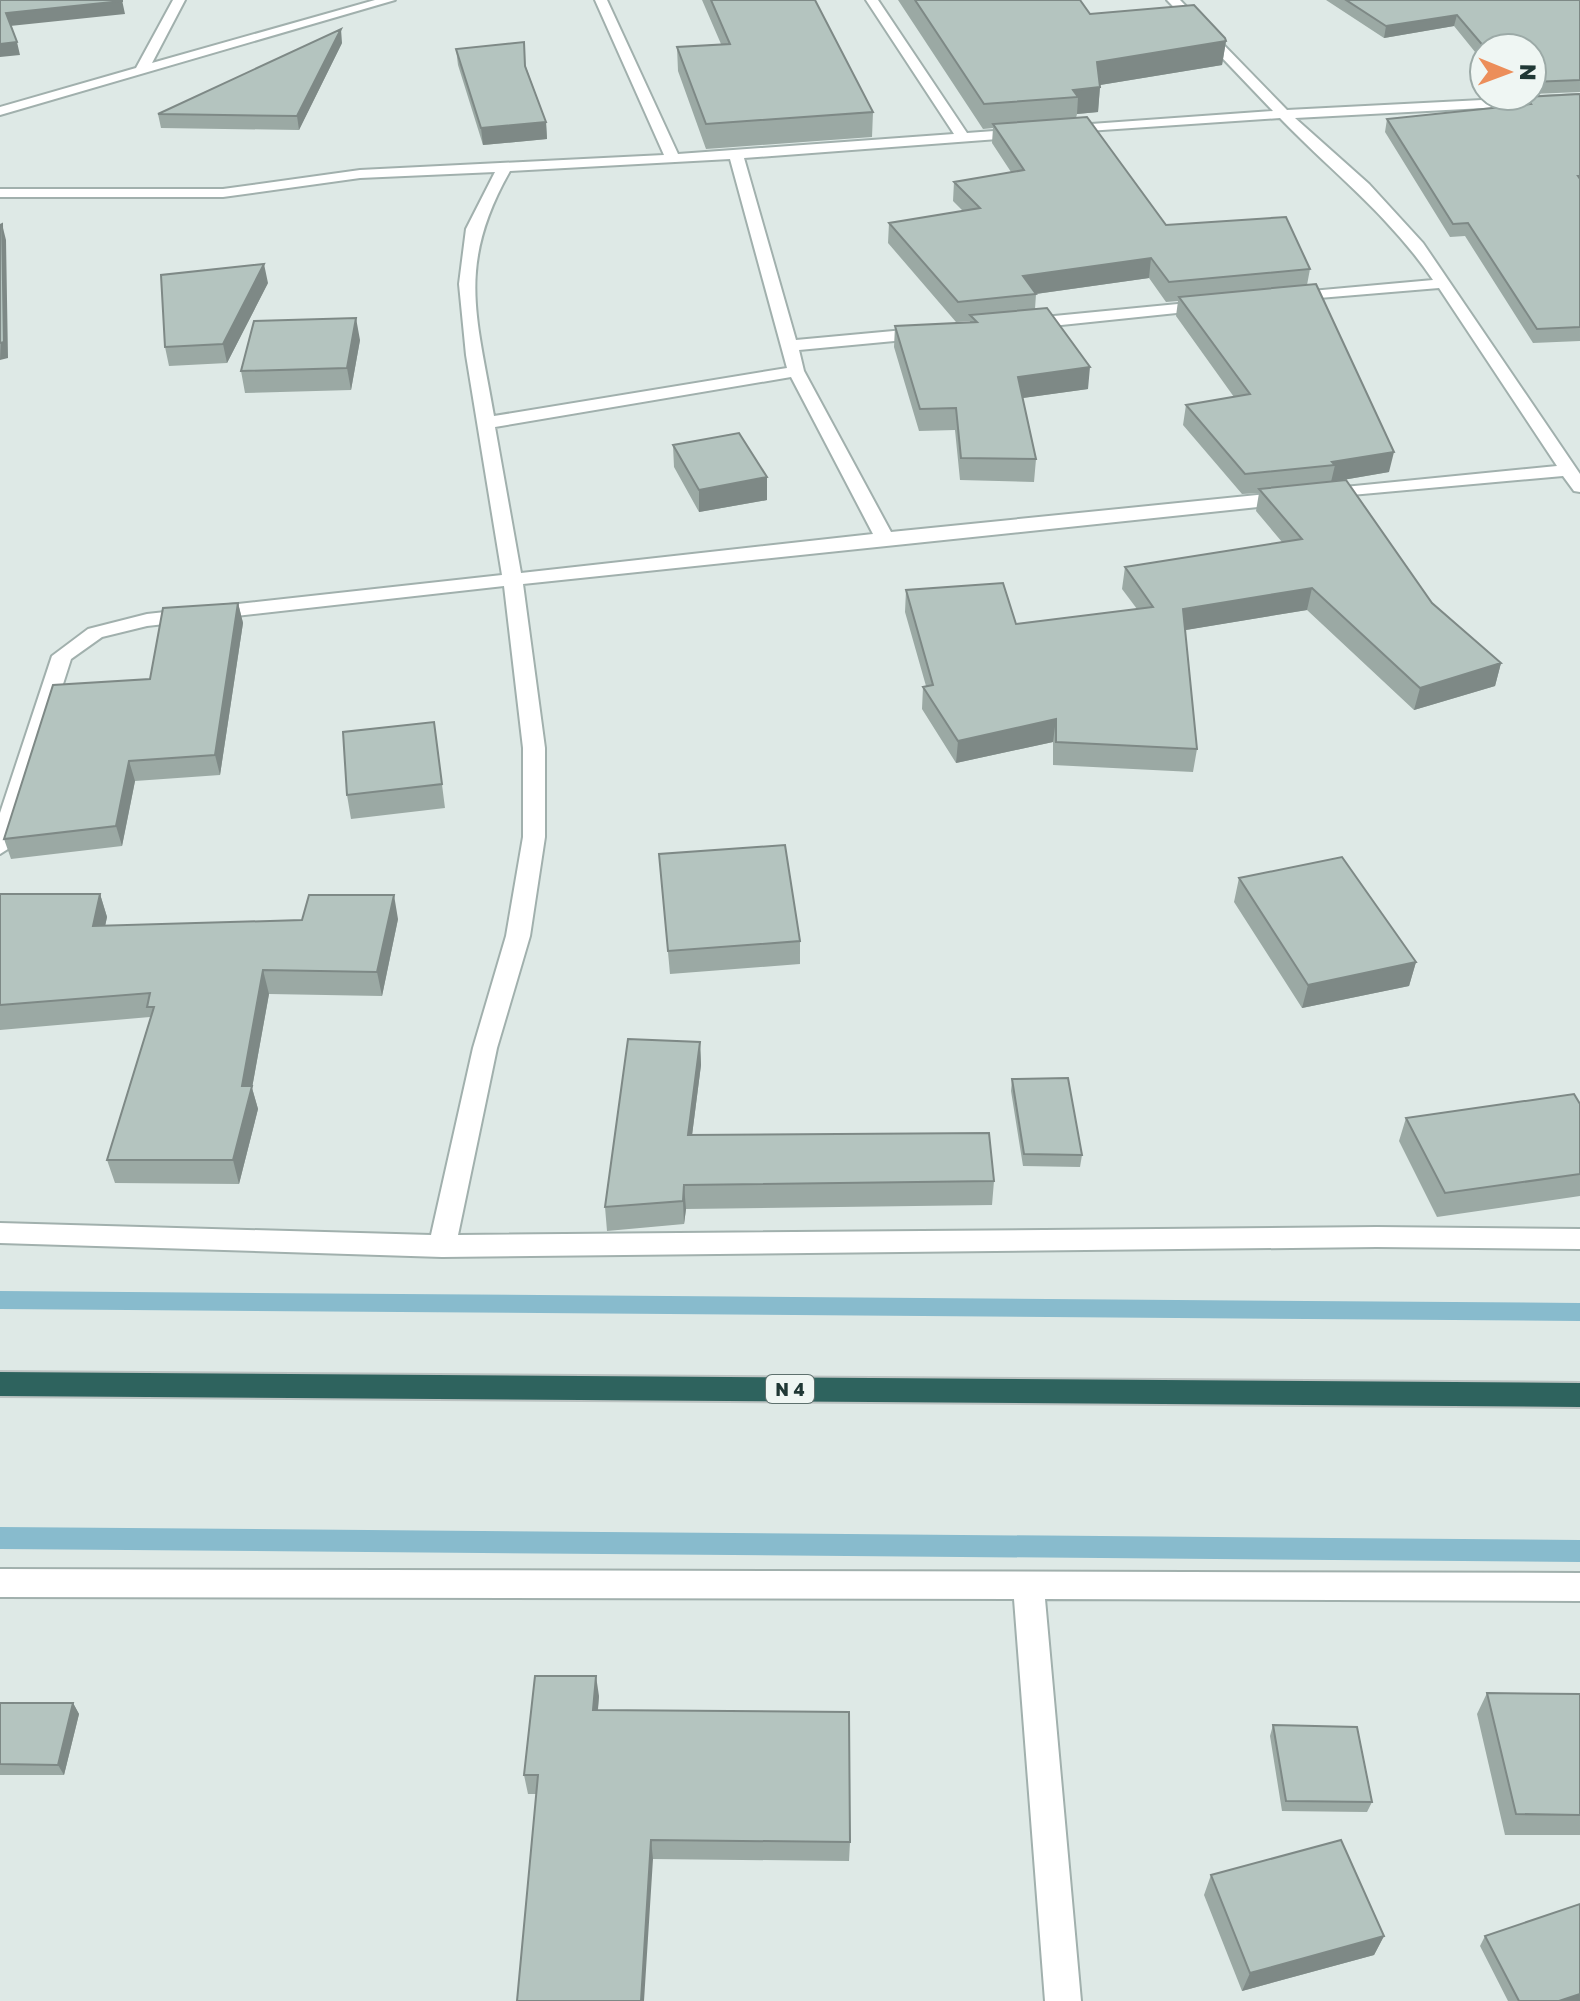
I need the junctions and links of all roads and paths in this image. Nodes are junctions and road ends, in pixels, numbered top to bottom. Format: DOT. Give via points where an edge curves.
graph roads {
  1 [pos="179,0"];
  2 [pos="389,0"];
  3 [pos="601,0"];
  4 [pos="872,0"];
  5 [pos="1173,0"];
  6 [pos="141,72"];
  7 [pos="1580,99"];
  8 [pos="0,111"];
  9 [pos="1283,114"];
  10 [pos="963,137"];
  11 [pos="736,154"];
  12 [pos="673,159"];
  13 [pos="505,167"];
  14 [pos="0,193"];
  15 [pos="223,193"];
  16 [pos="0,209"];
  17 [pos="1446,283"];
  18 [pos="1274,300"];
  19 [pos="1227,304"];
  20 [pos="1008,325"];
  21 [pos="946,331"];
  22 [pos="789,346"];
  23 [pos="796,371"];
  24 [pos="486,423"];
  25 [pos="1568,470"];
  26 [pos="1580,487"];
  27 [pos="885,538"];
  28 [pos="513,580"];
  29 [pos="0,847"];
  30 [pos="0,1233"];
  31 [pos="1580,1239"];
  32 [pos="442,1246"];
  33 [pos="0,1384"];
  34 [pos="1580,1395"];
  35 [pos="0,1583"];
  36 [pos="1028,1585"];
  37 [pos="1580,1587"];
  38 [pos="1063,2001"];
  1 -- 6 [label="street"];
  2 -- 6 [label="street"];
  3 -- 12 [label="street"];
  4 -- 10 [label="street"];
  5 -- 9 [label="street"];
  6 -- 8 [label="street"];
  7 -- 9 [label="street"];
  9 -- 10 [label="street"];
  9 -- 17 [label="street" via="1364,187"];
  10 -- 11 [label="street"];
  11 -- 12 [label="street"];
  11 -- 22 [label="street"];
  12 -- 13 [label="street"];
  13 -- 15 [label="street" via="360,174"];
  13 -- 24 [label="street" via="471,240 468,295"];
  14 -- 15 [label="street"];
  15 -- 16 [label="street"];
  17 -- 18 [label="street"];
  17 -- 25 [label="street"];
  19 -- 20 [label="street"];
  21 -- 22 [label="street"];
  22 -- 23 [label="street"];
  23 -- 24 [label="street"];
  23 -- 27 [label="street"];
  24 -- 28 [label="street"];
  25 -- 26 [label="street"];
  25 -- 27 [label="street"];
  27 -- 28 [label="street"];
  28 -- 29 [label="street" via="147,620 95,633 62,656"];
  28 -- 32 [label="street" via="534,748 534,837 518,936 485,1048"];
  30 -- 32 [label="street"];
  31 -- 32 [label="street"];
  33 -- 34 [label="highway, N 4"];
  35 -- 36 [label="street"];
  36 -- 37 [label="street"];
  36 -- 38 [label="street"];
}
